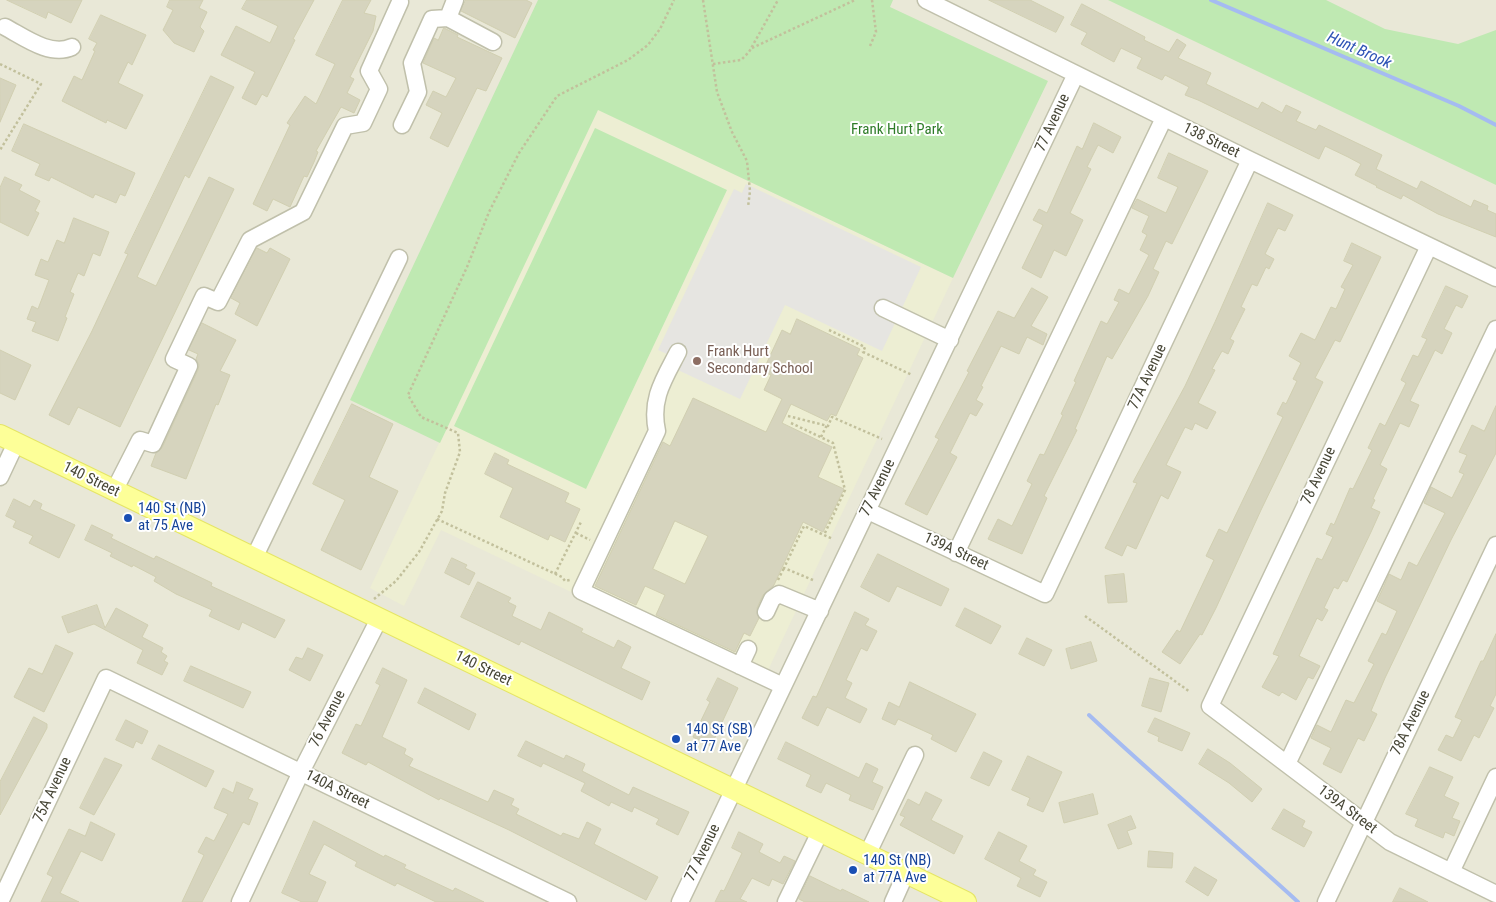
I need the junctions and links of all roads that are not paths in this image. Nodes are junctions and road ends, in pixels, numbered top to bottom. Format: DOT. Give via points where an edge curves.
graph roads {
  1 [pos="455,0"];
  2 [pos="926,0"];
  3 [pos="400,2"];
  4 [pos="448,18"];
  5 [pos="5,27"];
  6 [pos="493,42"];
  7 [pos="72,47"];
  8 [pos="1076,74"];
  9 [pos="1164,118"];
  10 [pos="402,125"];
  11 [pos="1250,160"];
  12 [pos="1429,246"];
  13 [pos="399,258"];
  14 [pos="1496,278"];
  15 [pos="883,308"];
  16 [pos="1496,329"];
  17 [pos="950,340"];
  18 [pos="678,352"];
  19 [pos="8,439"];
  20 [pos="0,477"];
  21 [pos="114,491"];
  22 [pos="868,511"];
  23 [pos="1496,545"];
  24 [pos="956,552"];
  25 [pos="254,558"];
  26 [pos="1045,594"];
  27 [pos="820,611"];
  28 [pos="375,612"];
  29 [pos="766,612"];
  30 [pos="748,649"];
  31 [pos="740,666"];
  32 [pos="106,678"];
  33 [pos="783,686"];
  34 [pos="1210,706"];
  35 [pos="915,755"];
  36 [pos="1287,764"];
  37 [pos="301,772"];
  38 [pos="1496,778"];
  39 [pos="734,791"];
  40 [pos="1363,822"];
  41 [pos="820,832"];
  42 [pos="867,855"];
  43 [pos="1451,872"];
  44 [pos="906,873"];
  45 [pos="1496,894"];
  46 [pos="0,902"];
  47 [pos="240,902"];
  48 [pos="568,902"];
  49 [pos="680,902"];
  50 [pos="786,902"];
  51 [pos="892,902"];
  52 [pos="966,902"];
  53 [pos="1326,902"];
  1 -- 4 [label="street"];
  2 -- 8 [label="street, 138 Street"];
  3 -- 21 [label="street" via="369,71 379,89 363,123 345,126 303,212 250,240 218,302 204,296 174,359 189,366 153,444 140,440"];
  4 -- 6 [label="street"];
  4 -- 10 [label="street" via="432,19 412,63 418,92"];
  5 -- 7 [label="street" via="49,49 62,51"];
  8 -- 9 [label="street, 138 Street"];
  8 -- 17 [label="street, 77 Avenue"];
  9 -- 11 [label="street, 138 Street"];
  9 -- 24 [label="street"];
  11 -- 12 [label="street, 138 Street"];
  11 -- 26 [label="street, 77A Avenue"];
  12 -- 14 [label="street, 138 Street"];
  12 -- 34 [label="street, 78 Avenue"];
  13 -- 25 [label="street"];
  15 -- 17 [label="street"];
  16 -- 36 [label="street"];
  17 -- 22 [label="street, 77 Avenue"];
  18 -- 31 [label="street" via="655,399 656,431 581,591"];
  19 -- 20 [label="street"];
  19 -- 21 [label="main road, 140 Street"];
  21 -- 25 [label="main road, 140 Street"];
  22 -- 24 [label="street, 139A Street"];
  22 -- 27 [label="street, 77 Avenue"];
  23 -- 40 [label="street, 78A Avenue"];
  24 -- 26 [label="street, 139A Street"];
  25 -- 28 [label="main road, 140 Street"];
  27 -- 29 [label="street" via="779,594 772,599"];
  27 -- 33 [label="street, 77 Avenue"];
  28 -- 37 [label="street, 76 Avenue"];
  28 -- 39 [label="main road, 140 Street"];
  30 -- 31 [label="street"];
  31 -- 33 [label="street"];
  32 -- 37 [label="street, 140A Street"];
  32 -- 46 [label="street, 75A Avenue"];
  33 -- 39 [label="street, 77 Avenue"];
  34 -- 36 [label="street, 139A Street"];
  35 -- 42 [label="street"];
  36 -- 40 [label="street, 139A Street"];
  37 -- 47 [label="street, 76 Avenue"];
  37 -- 48 [label="street, 140A Street"];
  38 -- 43 [label="street"];
  39 -- 41 [label="main road, 140 Street"];
  39 -- 49 [label="street, 77 Avenue"];
  40 -- 43 [label="street, 139A Street" via="1390,842"];
  40 -- 53 [label="street, 78A Avenue"];
  41 -- 42 [label="main road, 140 Street"];
  41 -- 50 [label="street"];
  42 -- 44 [label="main road, 140 Street"];
  43 -- 45 [label="street, 139A Street"];
  44 -- 51 [label="street"];
  44 -- 52 [label="main road, 140 Street"];
}
